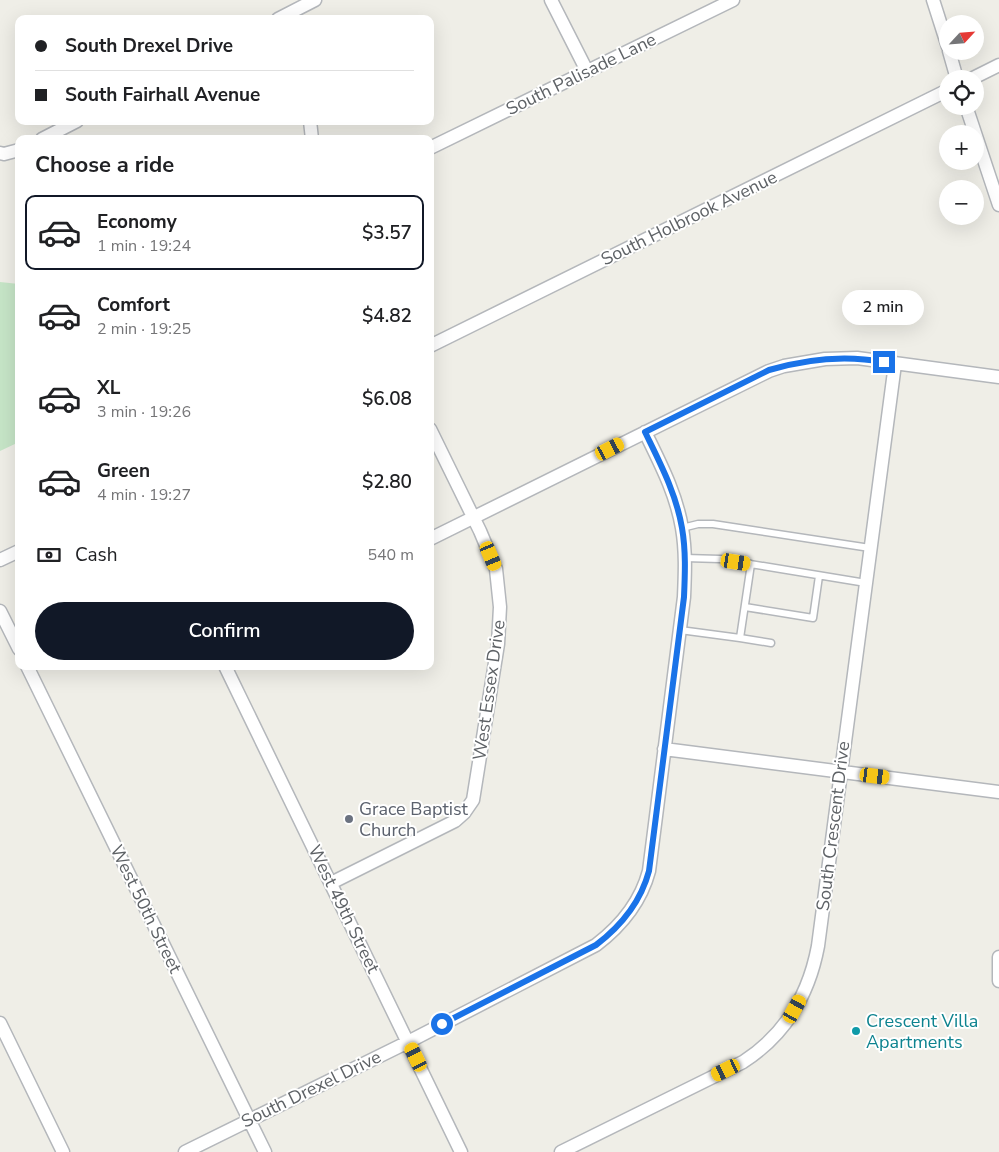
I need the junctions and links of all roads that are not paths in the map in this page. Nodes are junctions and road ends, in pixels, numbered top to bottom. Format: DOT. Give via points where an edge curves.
graph roads {
  1 [pos="315,0"];
  2 [pos="551,0"];
  3 [pos="733,0"];
  4 [pos="932,0"];
  5 [pos="294,10"];
  6 [pos="939,21"];
  7 [pos="999,65"];
  8 [pos="587,72"];
  9 [pos="984,72"];
  10 [pos="939,94"];
  11 [pos="969,115"];
  12 [pos="69,125"];
  13 [pos="50,135"];
  14 [pos="434,146"];
  15 [pos="15,151"];
  16 [pos="0,153"];
  17 [pos="999,205"];
  18 [pos="434,344"];
  19 [pos="895,364"];
  20 [pos="999,376"];
  21 [pos="645,432"];
  22 [pos="434,437"];
  23 [pos="474,518"];
  24 [pos="682,528"];
  25 [pos="434,537"];
  26 [pos="870,548"];
  27 [pos="15,553"];
  28 [pos="685,558"];
  29 [pos="0,560"];
  30 [pos="751,564"];
  31 [pos="819,576"];
  32 [pos="866,583"];
  33 [pos="745,607"];
  34 [pos="0,611"];
  35 [pos="680,630"];
  36 [pos="740,638"];
  37 [pos="15,641"];
  38 [pos="771,643"];
  39 [pos="29,670"];
  40 [pos="227,670"];
  41 [pos="664,749"];
  42 [pos="840,772"];
  43 [pos="999,792"];
  44 [pos="331,883"];
  45 [pos="999,957"];
  46 [pos="999,981"];
  47 [pos="0,1023"];
  48 [pos="408,1042"];
  49 [pos="250,1120"];
  50 [pos="63,1152"];
  51 [pos="185,1152"];
  52 [pos="265,1152"];
  53 [pos="461,1152"];
  54 [pos="561,1152"];
  1 -- 5 [label="street"];
  2 -- 8 [label="street"];
  3 -- 8 [label="street, South Palisade Lane"];
  4 -- 6 [label="street"];
  7 -- 9 [label="street"];
  8 -- 14 [label="street, South Palisade Lane"];
  10 -- 18 [label="street, South Holbrook Avenue"];
  11 -- 17 [label="street"];
  12 -- 13 [label="street"];
  15 -- 16 [label="street"];
  19 -- 20 [label="street"];
  19 -- 21 [label="street" via="856,358 825,359 769,370"];
  19 -- 26 [label="street, South Crescent Drive"];
  21 -- 23 [label="street"];
  21 -- 24 [label="street, South Drexel Drive" via="670,486"];
  22 -- 23 [label="street, West Essex Drive"];
  23 -- 25 [label="street"];
  23 -- 44 [label="street, West Essex Drive" via="496,569 500,607 498,644 472,800 455,821"];
  24 -- 26 [label="lane" via="713,524"];
  24 -- 28 [label="street, South Drexel Drive"];
  26 -- 32 [label="street, South Crescent Drive"];
  27 -- 29 [label="street"];
  28 -- 30 [label="lane"];
  28 -- 35 [label="street, South Drexel Drive"];
  30 -- 31 [label="lane"];
  30 -- 33 [label="lane"];
  31 -- 32 [label="lane"];
  31 -- 33 [label="lane" via="813,618"];
  32 -- 42 [label="street, South Crescent Drive"];
  33 -- 36 [label="lane"];
  34 -- 37 [label="street"];
  35 -- 36 [label="lane"];
  35 -- 41 [label="street, South Drexel Drive"];
  36 -- 38 [label="lane"];
  39 -- 49 [label="street, West 50th Street"];
  40 -- 44 [label="street, West 49th Street"];
  41 -- 42 [label="street"];
  41 -- 48 [label="street, South Drexel Drive" via="649,871 641,895 615,928 596,945"];
  42 -- 43 [label="street"];
  42 -- 54 [label="street, South Crescent Drive" via="815,960 802,997 788,1020 743,1062"];
  44 -- 48 [label="street, West 49th Street"];
  45 -- 46 [label="street"];
  47 -- 50 [label="street"];
  48 -- 49 [label="street, South Drexel Drive"];
  48 -- 53 [label="street, West 49th Street"];
  49 -- 51 [label="street, South Drexel Drive"];
  49 -- 52 [label="street, West 50th Street"];
}
